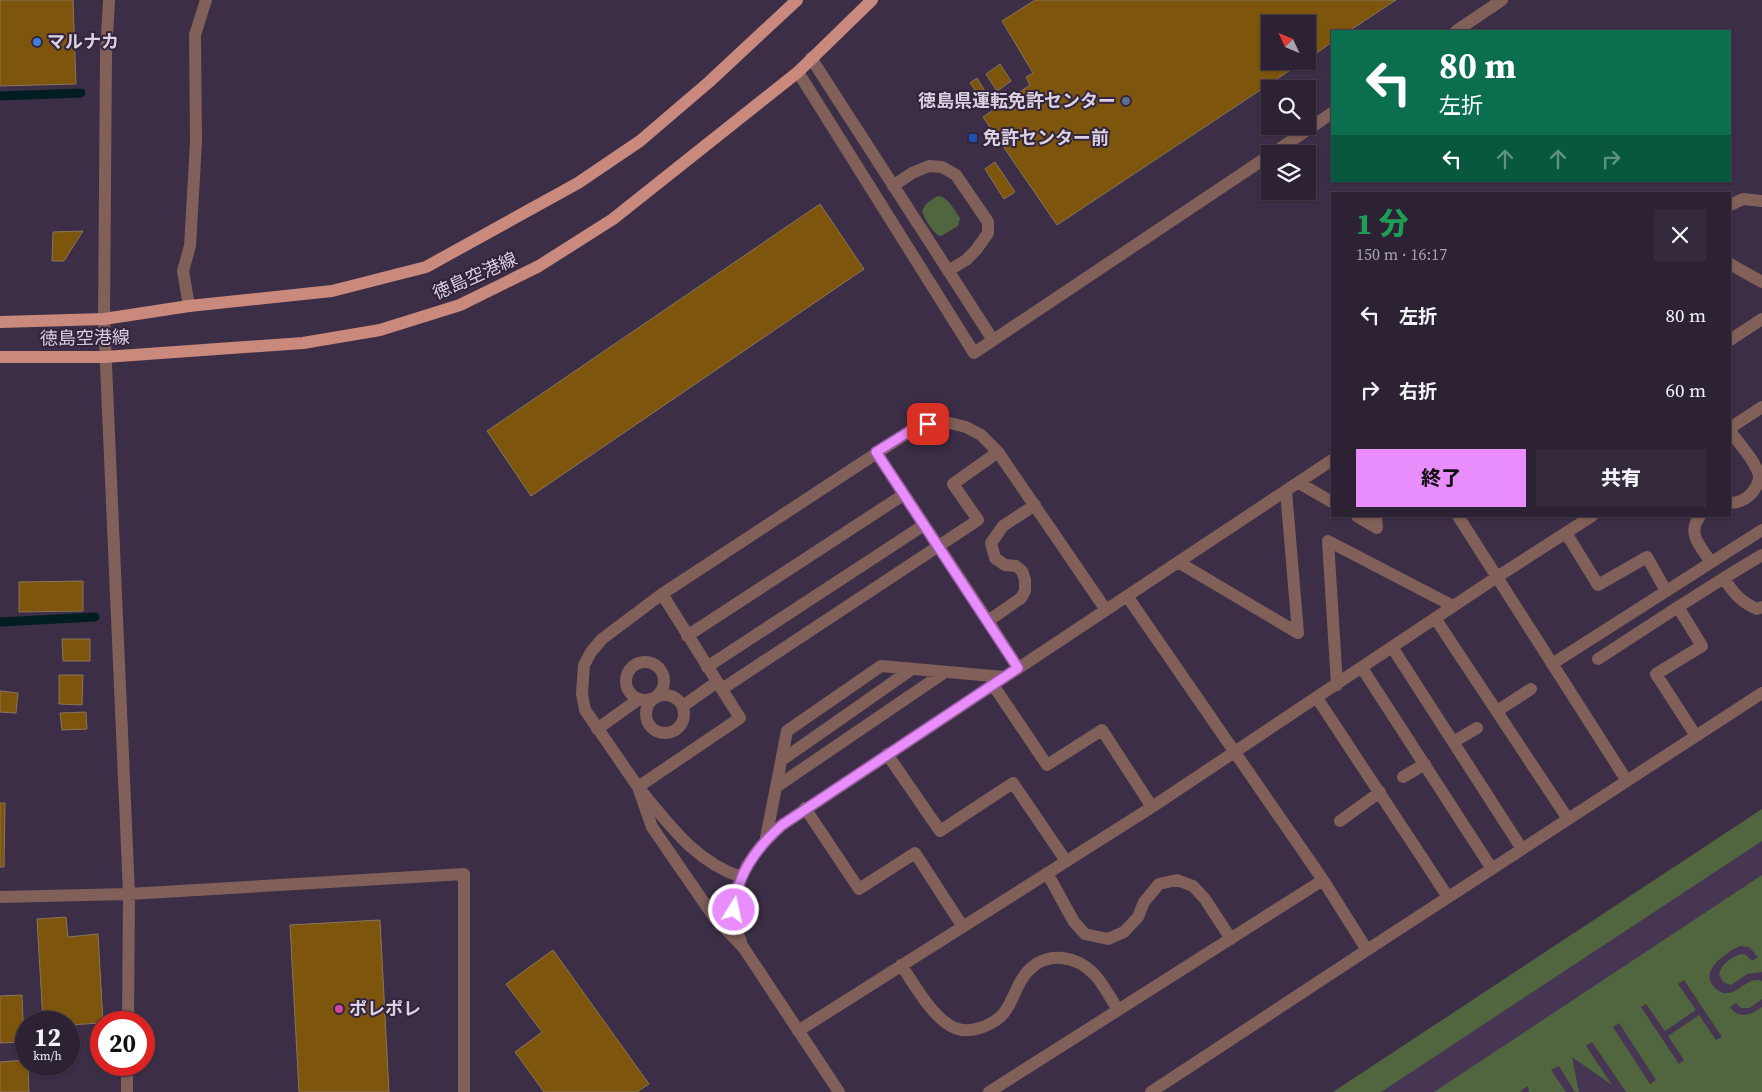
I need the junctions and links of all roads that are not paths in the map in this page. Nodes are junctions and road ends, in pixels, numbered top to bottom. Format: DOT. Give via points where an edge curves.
graph roads {
  1 [pos="109,0"];
  2 [pos="206,0"];
  3 [pos="797,0"];
  4 [pos="872,0"];
  5 [pos="1502,0"];
  6 [pos="1457,30"];
  7 [pos="811,58"];
  8 [pos="798,72"];
  9 [pos="1331,114"];
  10 [pos="1284,145"];
  11 [pos="1261,161"];
  12 [pos="893,186"];
  13 [pos="1762,201"];
  14 [pos="1731,205"];
  15 [pos="1731,265"];
  16 [pos="948,271"];
  17 [pos="1762,282"];
  18 [pos="189,306"];
  19 [pos="104,319"];
  20 [pos="1762,319"];
  21 [pos="0,322"];
  22 [pos="1731,339"];
  23 [pos="993,340"];
  24 [pos="0,357"];
  25 [pos="105,357"];
  26 [pos="1762,407"];
  27 [pos="1731,428"];
  28 [pos="1731,430"];
  29 [pos="876,452"];
  30 [pos="998,452"];
  31 [pos="1331,461"];
  32 [pos="1299,482"];
  33 [pos="1286,491"];
  34 [pos="903,495"];
  35 [pos="1331,501"];
  36 [pos="1731,503"];
  37 [pos="1036,505"];
  38 [pos="1359,517"];
  39 [pos="1376,517"];
  40 [pos="1590,517"];
  41 [pos="1699,517"];
  42 [pos="1463,518"];
  43 [pos="924,525"];
  44 [pos="1762,530"];
  45 [pos="1566,533"];
  46 [pos="938,546"];
  47 [pos="1762,555"];
  48 [pos="1178,562"];
  49 [pos="1711,562"];
  50 [pos="1497,577"];
  51 [pos="1724,578"];
  52 [pos="1666,591"];
  53 [pos="662,594"];
  54 [pos="1127,596"];
  55 [pos="1453,606"];
  56 [pos="1678,607"];
  57 [pos="1762,607"];
  58 [pos="1106,610"];
  59 [pos="1435,618"];
  60 [pos="988,621"];
  61 [pos="688,636"];
  62 [pos="1392,647"];
  63 [pos="1598,659"];
  64 [pos="1552,664"];
  65 [pos="708,667"];
  66 [pos="1018,668"];
  67 [pos="1362,668"];
  68 [pos="912,669"];
  69 [pos="945,672"];
  70 [pos="1004,677"];
  71 [pos="993,685"];
  72 [pos="1337,685"];
  73 [pos="719,686"];
  74 [pos="1531,689"];
  75 [pos="1762,693"];
  76 [pos="656,696"];
  77 [pos="1317,698"];
  78 [pos="639,699"];
  79 [pos="683,706"];
  80 [pos="1497,711"];
  81 [pos="597,728"];
  82 [pos="1477,728"];
  83 [pos="1696,736"];
  84 [pos="1454,742"];
  85 [pos="1235,751"];
  86 [pos="887,754"];
  87 [pos="782,760"];
  88 [pos="1425,764"];
  89 [pos="1403,777"];
  90 [pos="1627,781"];
  91 [pos="638,787"];
  92 [pos="776,787"];
  93 [pos="1380,792"];
  94 [pos="1152,807"];
  95 [pos="805,808"];
  96 [pos="1568,819"];
  97 [pos="1340,820"];
  98 [pos="766,838"];
  99 [pos="1522,849"];
  100 [pos="1066,861"];
  101 [pos="1492,869"];
  102 [pos="1046,873"];
  103 [pos="741,878"];
  104 [pos="1323,880"];
  105 [pos="129,894"];
  106 [pos="0,897"];
  107 [pos="1448,897"];
  108 [pos="962,927"];
  109 [pos="1230,939"];
  110 [pos="743,947"];
  111 [pos="1367,950"];
  112 [pos="901,965"];
  113 [pos="1118,1010"];
  114 [pos="128,1011"];
  115 [pos="798,1031"];
  116 [pos="127,1076"];
  117 [pos="127,1092"];
  118 [pos="464,1092"];
  119 [pos="839,1092"];
  120 [pos="988,1092"];
  121 [pos="1152,1092"];
  1 -- 19 [label="street"];
  2 -- 18 [label="street" via="195,35 196,142 190,246 182,271"];
  3 -- 18 [label="main road, 徳島空港線" via="640,141 578,183 426,267 332,292"];
  4 -- 7 [label="main road, 徳島空港線"];
  5 -- 6 [label="street"];
  7 -- 8 [label="main road, 徳島空港線"];
  7 -- 12 [label="street"];
  8 -- 23 [label="street" via="974,352"];
  8 -- 25 [label="main road, 徳島空港線" via="613,219 540,266 460,305 380,330 303,343"];
  9 -- 10 [label="street"];
  11 -- 23 [label="street"];
  12 -- 16 [label="street"];
  12 -- 16 [label="street" via="929,166 942,166 956,175 988,222 988,233 976,250"];
  13 -- 14 [label="street" via="1743,199"];
  15 -- 17 [label="street"];
  16 -- 23 [label="street"];
  18 -- 19 [label="main road, 徳島空港線"];
  19 -- 21 [label="main road, 徳島空港線"];
  19 -- 25 [label="street"];
  20 -- 22 [label="street"];
  24 -- 25 [label="main road, 徳島空港線"];
  25 -- 105 [label="street"];
  26 -- 27 [label="street"];
  28 -- 36 [label="street" via="1757,468 1759,477 1757,487 1746,498"];
  29 -- 30 [label="street" via="918,426 950,423 981,436"];
  29 -- 34 [label="street"];
  29 -- 53 [label="street"];
  30 -- 37 [label="street"];
  30 -- 46 [label="street" via="953,484 978,520"];
  31 -- 32 [label="street"];
  32 -- 33 [label="street"];
  32 -- 35 [label="street"];
  33 -- 48 [label="street"];
  33 -- 48 [label="street" via="1298,633"];
  34 -- 43 [label="street"];
  34 -- 61 [label="street"];
  37 -- 58 [label="street"];
  37 -- 60 [label="street" via="1003,526 991,543 995,558 1022,571 1025,591 1021,598"];
  38 -- 39 [label="street" via="1377,528"];
  40 -- 45 [label="street"];
  41 -- 49 [label="street" via="1694,535"];
  42 -- 50 [label="street"];
  43 -- 46 [label="street"];
  43 -- 65 [label="street"];
  44 -- 49 [label="street"];
  45 -- 50 [label="street"];
  45 -- 52 [label="street" via="1598,585 1647,558"];
  46 -- 60 [label="street"];
  46 -- 73 [label="street"];
  47 -- 51 [label="street"];
  48 -- 54 [label="street"];
  49 -- 52 [label="street"];
  50 -- 55 [label="street"];
  50 -- 64 [label="street"];
  51 -- 56 [label="street"];
  51 -- 57 [label="street" via="1745,603 1757,609"];
  52 -- 64 [label="street"];
  53 -- 61 [label="street"];
  53 -- 81 [label="street" via="602,639 584,665 582,694 585,710"];
  54 -- 58 [label="street"];
  54 -- 85 [label="street"];
  55 -- 59 [label="street"];
  55 -- 72 [label="street" via="1328,542"];
  56 -- 63 [label="street"];
  56 -- 83 [label="street" via="1702,646 1656,674"];
  58 -- 66 [label="street"];
  59 -- 62 [label="street"];
  59 -- 80 [label="street"];
  60 -- 66 [label="street"];
  61 -- 65 [label="street"];
  62 -- 67 [label="street"];
  62 -- 84 [label="street"];
  64 -- 90 [label="street"];
  65 -- 73 [label="street"];
  66 -- 70 [label="street"];
  67 -- 72 [label="street"];
  67 -- 88 [label="street"];
  68 -- 69 [label="street"];
  68 -- 87 [label="street"];
  68 -- 87 [label="street" via="881,666 787,731"];
  69 -- 70 [label="street"];
  69 -- 92 [label="street"];
  70 -- 71 [label="street"];
  71 -- 86 [label="street"];
  71 -- 94 [label="street" via="1047,765 1102,730"];
  72 -- 77 [label="street"];
  73 -- 79 [label="street"];
  73 -- 91 [label="street" via="740,718"];
  74 -- 80 [label="street"];
  75 -- 83 [label="street"];
  76 -- 78 [label="street"];
  76 -- 78 [label="street" via="664,685 663,673 655,663 643,661 631,667 626,679 628,691"];
  76 -- 79 [label="street" via="669,695"];
  76 -- 79 [label="street" via="648,706 646,719 659,732 672,732 682,724"];
  77 -- 85 [label="street"];
  77 -- 93 [label="street"];
  78 -- 81 [label="street"];
  80 -- 96 [label="street"];
  81 -- 91 [label="street"];
  82 -- 84 [label="street"];
  83 -- 90 [label="street"];
  84 -- 99 [label="street"];
  85 -- 94 [label="street"];
  85 -- 104 [label="street"];
  86 -- 95 [label="street"];
  86 -- 100 [label="street" via="940,831 1013,783"];
  87 -- 92 [label="street"];
  88 -- 89 [label="street"];
  88 -- 101 [label="street"];
  90 -- 96 [label="street"];
  91 -- 103 [label="street" via="689,846 724,872"];
  91 -- 110 [label="street" via="652,827 714,917"];
  92 -- 98 [label="street"];
  93 -- 97 [label="street"];
  93 -- 107 [label="street"];
  94 -- 100 [label="street"];
  95 -- 98 [label="street"];
  95 -- 108 [label="street" via="858,890 915,853"];
  96 -- 99 [label="street"];
  98 -- 103 [label="street"];
  99 -- 101 [label="street"];
  100 -- 102 [label="street"];
  101 -- 107 [label="street"];
  102 -- 108 [label="street"];
  102 -- 109 [label="street" via="1074,922 1085,934 1108,939 1124,932 1159,884 1177,880 1192,886 1205,899"];
  103 -- 110 [label="street" via="734,921"];
  104 -- 109 [label="street"];
  104 -- 111 [label="street"];
  105 -- 106 [label="street"];
  105 -- 114 [label="street"];
  105 -- 118 [label="street" via="464,874"];
  107 -- 111 [label="street"];
  108 -- 112 [label="street"];
  109 -- 113 [label="street"];
  110 -- 115 [label="street"];
  111 -- 121 [label="street"];
  112 -- 113 [label="street" via="929,1005 942,1020 956,1029 971,1030 990,1024 1005,1012 1018,984 1029,970 1053,957 1083,965 1095,975"];
  112 -- 115 [label="street"];
  113 -- 120 [label="street"];
  115 -- 119 [label="street"];
  116 -- 117 [label="street"];
}
